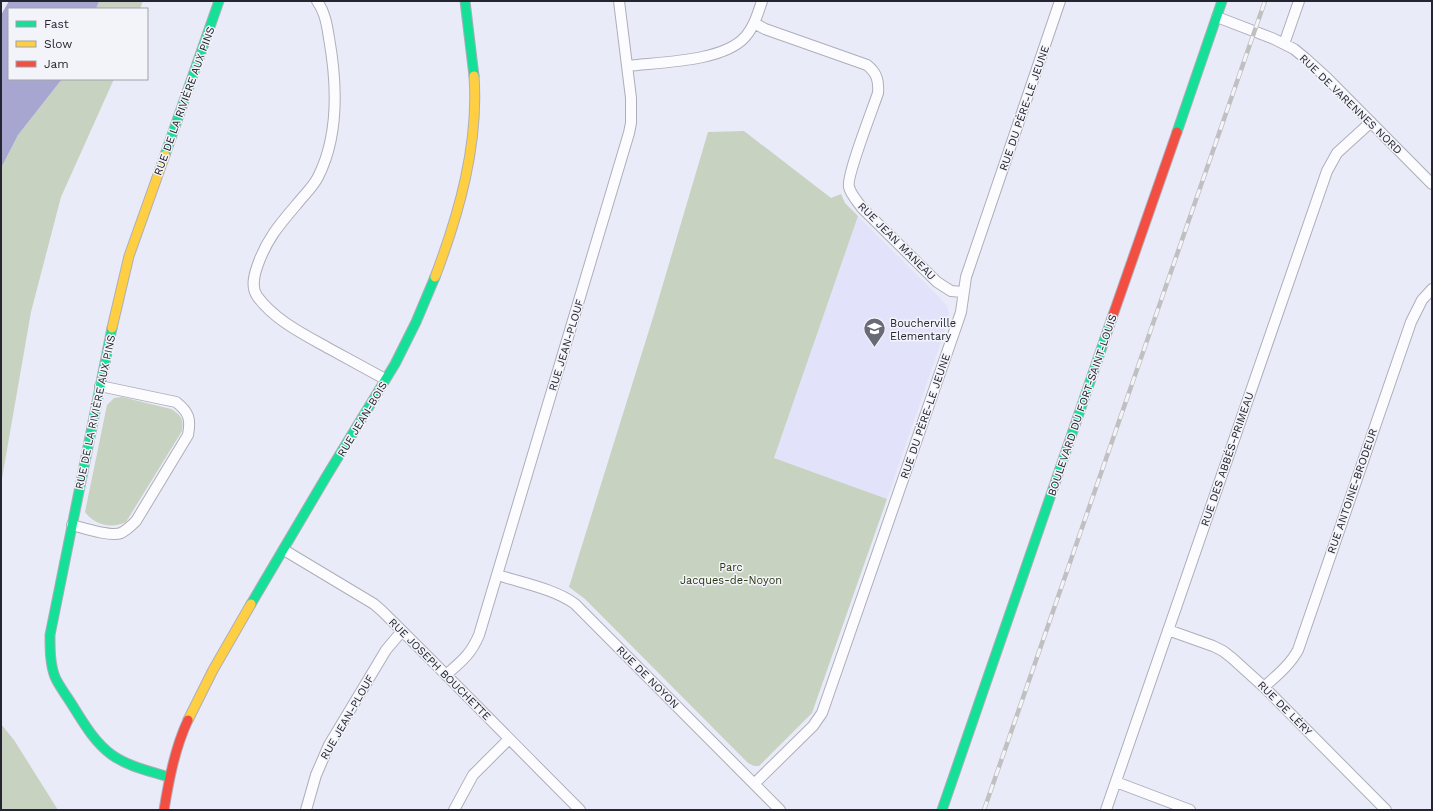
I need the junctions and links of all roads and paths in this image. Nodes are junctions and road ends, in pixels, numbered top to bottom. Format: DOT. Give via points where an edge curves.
graph roads {
  1 [pos="219,1"];
  2 [pos="317,1"];
  3 [pos="465,1"];
  4 [pos="619,1"];
  5 [pos="762,1"];
  6 [pos="1060,1"];
  7 [pos="1222,1"];
  8 [pos="1299,1"];
  9 [pos="1217,17"];
  10 [pos="754,23"];
  11 [pos="1284,44"];
  12 [pos="627,66"];
  13 [pos="1371,122"];
  14 [pos="1432,184"];
  15 [pos="1432,289"];
  16 [pos="963,292"];
  17 [pos="386,379"];
  18 [pos="100,386"];
  19 [pos="72,525"];
  20 [pos="284,550"];
  21 [pos="498,575"];
  22 [pos="402,630"];
  23 [pos="1168,630"];
  24 [pos="447,674"];
  25 [pos="1264,687"];
  26 [pos="509,739"];
  27 [pos="169,777"];
  28 [pos="1116,782"];
  29 [pos="754,784"];
  30 [pos="164,810"];
  31 [pos="306,810"];
  32 [pos="454,810"];
  33 [pos="580,810"];
  34 [pos="780,810"];
  35 [pos="942,810"];
  36 [pos="1106,810"];
  37 [pos="1190,810"];
  38 [pos="1386,810"];
  1 -- 18 [label="street, RUE DE LA RIVIÈRE AUX PINS" via="129,256"];
  2 -- 17 [label="street" via="326,24 335,76 334,114 329,146 313,184 267,242 254,274 254,288 256,295 287,325"];
  3 -- 17 [label="street, RUE JEAN-BOIS" via="476,84 474,123 467,167 453,222 434,279 404,348"];
  4 -- 12 [label="street, RUE JEAN-PLOUF"];
  5 -- 10 [label="street"];
  6 -- 16 [label="street, RUE DU PÈRE-LE JEUNE"];
  7 -- 9 [label="street, BOULEVARD DU FORT-SAINT-LOUIS"];
  8 -- 11 [label="street"];
  9 -- 11 [label="street, RUE DE VARENNES NORD"];
  9 -- 35 [label="street, BOULEVARD DU FORT-SAINT-LOUIS"];
  10 -- 12 [label="street" via="739,43 718,53"];
  10 -- 16 [label="street, RUE JEAN MANEAU" via="873,70 878,93 852,166 848,179 849,187 862,208 937,282 951,291"];
  11 -- 13 [label="street, RUE DE VARENNES NORD" via="1317,68"];
  12 -- 21 [label="street, RUE JEAN-PLOUF" via="632,113 629,133"];
  13 -- 14 [label="street, RUE DE VARENNES NORD"];
  13 -- 23 [label="street, RUE DES ABBÉS-PRIMEAU" via="1337,153 1327,171"];
  15 -- 25 [label="street, RUE ANTOINE-BRODEUR" via="1420,304 1411,322 1298,650 1277,676"];
  16 -- 29 [label="street, RUE DU PÈRE-LE JEUNE" via="956,328 822,713 813,726"];
  17 -- 20 [label="street, RUE JEAN-BOIS" via="294,529"];
  18 -- 19 [label="street, RUE DE LA RIVIÈRE AUX PINS"];
  18 -- 19 [label="street" via="176,402 188,415 188,435 128,530 119,534"];
  19 -- 27 [label="street, RUE DE LA RIVIÈRE AUX PINS" via="50,634 55,677 85,726 106,751 131,765"];
  20 -- 22 [label="street, RUE JOSEPH BOUCHETTE" via="374,604"];
  20 -- 27 [label="street, RUE JEAN-BOIS" via="225,648 193,708"];
  21 -- 24 [label="street, RUE JEAN-PLOUF" via="475,647"];
  21 -- 29 [label="street, RUE DE NOYON" via="557,593 575,604"];
  22 -- 24 [label="street, RUE JOSEPH BOUCHETTE"];
  22 -- 31 [label="street, RUE JEAN-PLOUF" via="386,650 329,745"];
  23 -- 25 [label="street, RUE DE LÉRY" via="1223,652"];
  23 -- 28 [label="street, RUE DES ABBÉS-PRIMEAU"];
  24 -- 26 [label="street, RUE JOSEPH BOUCHETTE"];
  25 -- 38 [label="street, RUE DE LÉRY"];
  26 -- 32 [label="street" via="473,775"];
  26 -- 33 [label="street, RUE JOSEPH BOUCHETTE"];
  27 -- 30 [label="street, RUE JEAN-BOIS"];
  28 -- 36 [label="street, RUE DES ABBÉS-PRIMEAU"];
  28 -- 37 [label="street"];
  29 -- 34 [label="street, RUE DE NOYON"];
}
